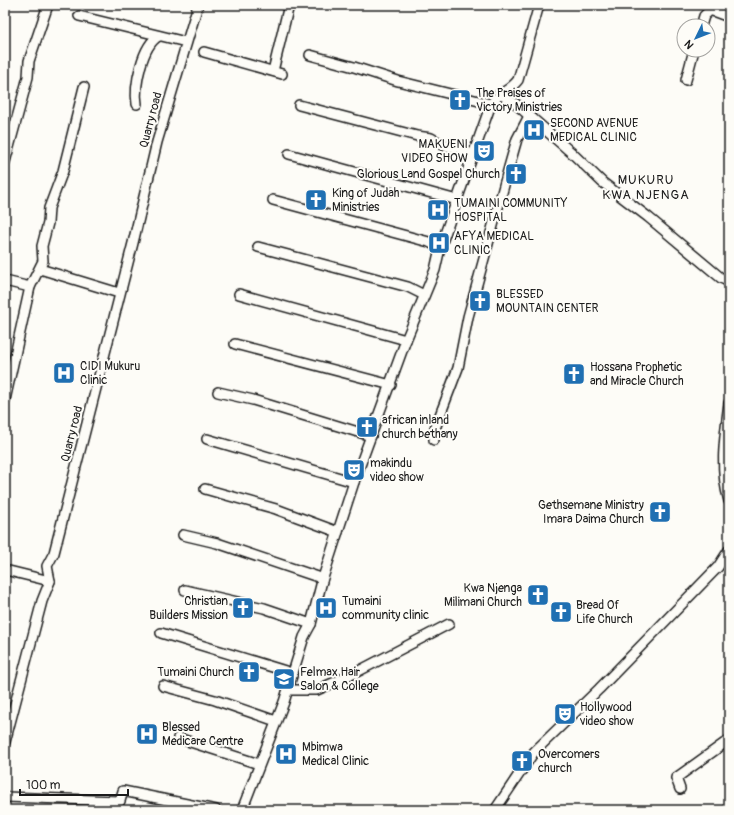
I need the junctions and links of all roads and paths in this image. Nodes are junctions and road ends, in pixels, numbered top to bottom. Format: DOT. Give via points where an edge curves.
graph roads {
  1 [pos="48,5"];
  2 [pos="198,5"];
  3 [pos="289,5"];
  4 [pos="539,5"];
  5 [pos="79,16"];
  6 [pos="729,17"];
  7 [pos="703,18"];
  8 [pos="159,36"];
  9 [pos="186,42"];
  10 [pos="204,52"];
  11 [pos="310,55"];
  12 [pos="692,58"];
  13 [pos="686,80"];
  14 [pos="84,87"];
  15 [pos="500,94"];
  16 [pos="137,104"];
  17 [pos="491,104"];
  18 [pos="299,105"];
  19 [pos="529,116"];
  20 [pos="289,154"];
  21 [pos="474,155"];
  22 [pos="5,162"];
  23 [pos="273,200"];
  24 [pos="457,200"];
  25 [pos="258,247"];
  26 [pos="440,248"];
  27 [pos="40,269"];
  28 [pos="5,281"];
  29 [pos="729,282"];
  30 [pos="30,287"];
  31 [pos="119,293"];
  32 [pos="239,294"];
  33 [pos="424,295"];
  34 [pos="406,340"];
  35 [pos="235,344"];
  36 [pos="391,385"];
  37 [pos="218,392"];
  38 [pos="5,400"];
  39 [pos="729,403"];
  40 [pos="371,436"];
  41 [pos="207,439"];
  42 [pos="434,440"];
  43 [pos="727,445"];
  44 [pos="354,482"];
  45 [pos="205,489"];
  46 [pos="729,501"];
  47 [pos="338,532"];
  48 [pos="183,535"];
  49 [pos="729,550"];
  50 [pos="5,570"];
  51 [pos="322,581"];
  52 [pos="50,582"];
  53 [pos="185,590"];
  54 [pos="311,624"];
  55 [pos="448,624"];
  56 [pos="161,633"];
  57 [pos="292,673"];
  58 [pos="164,686"];
  59 [pos="288,690"];
  60 [pos="276,721"];
  61 [pos="178,738"];
  62 [pos="729,740"];
  63 [pos="5,742"];
  64 [pos="259,764"];
  65 [pos="680,789"];
  66 [pos="5,797"];
  67 [pos="216,810"];
  68 [pos="242,810"];
  69 [pos="495,810"];
  1 -- 22 [label="street" via="29,61 28,77"];
  2 -- 9 [label="street, Quarry road"];
  3 -- 10 [label="street" via="277,72"];
  4 -- 15 [label="street" via="518,80 512,88"];
  5 -- 8 [label="street"];
  6 -- 7 [label="street" via="710,10"];
  8 -- 9 [label="street"];
  8 -- 16 [label="street" via="152,39 145,53 136,95"];
  9 -- 31 [label="street, Quarry road" via="157,142"];
  11 -- 17 [label="street" via="398,81"];
  12 -- 13 [label="street"];
  14 -- 27 [label="street" via="63,171 48,208"];
  15 -- 17 [label="street"];
  15 -- 19 [label="street"];
  17 -- 21 [label="street"];
  18 -- 21 [label="street" via="431,138 445,146"];
  19 -- 29 [label="street" via="602,182"];
  19 -- 42 [label="street" via="517,139 468,317 458,368 434,430"];
  20 -- 24 [label="street"];
  21 -- 24 [label="street"];
  23 -- 26 [label="street" via="429,242"];
  24 -- 26 [label="street"];
  25 -- 33 [label="street" via="408,287"];
  26 -- 33 [label="street" via="435,270"];
  27 -- 30 [label="street"];
  27 -- 31 [label="street"];
  28 -- 30 [label="street"];
  30 -- 38 [label="street"];
  31 -- 52 [label="street, Quarry road" via="54,553 47,566"];
  32 -- 34 [label="street"];
  33 -- 34 [label="street"];
  34 -- 36 [label="street"];
  35 -- 36 [label="street"];
  36 -- 40 [label="street"];
  37 -- 40 [label="street"];
  39 -- 43 [label="street"];
  40 -- 44 [label="street"];
  41 -- 44 [label="street"];
  43 -- 46 [label="street" via="724,472"];
  44 -- 47 [label="street"];
  45 -- 47 [label="street" via="276,509"];
  47 -- 51 [label="street"];
  48 -- 51 [label="street" via="217,543"];
  49 -- 69 [label="street" via="712,573 534,752"];
  50 -- 52 [label="street"];
  51 -- 54 [label="street"];
  52 -- 63 [label="street, Quarry road" via="42,601"];
  53 -- 54 [label="street" via="264,608"];
  54 -- 57 [label="street"];
  55 -- 59 [label="street" via="317,690"];
  56 -- 57 [label="street"];
  57 -- 59 [label="street"];
  58 -- 60 [label="street"];
  59 -- 60 [label="street"];
  60 -- 64 [label="street"];
  61 -- 64 [label="street"];
  62 -- 65 [label="street" via="676,778"];
  64 -- 68 [label="street"];
  66 -- 67 [label="street" via="120,801 123,791"];
}
